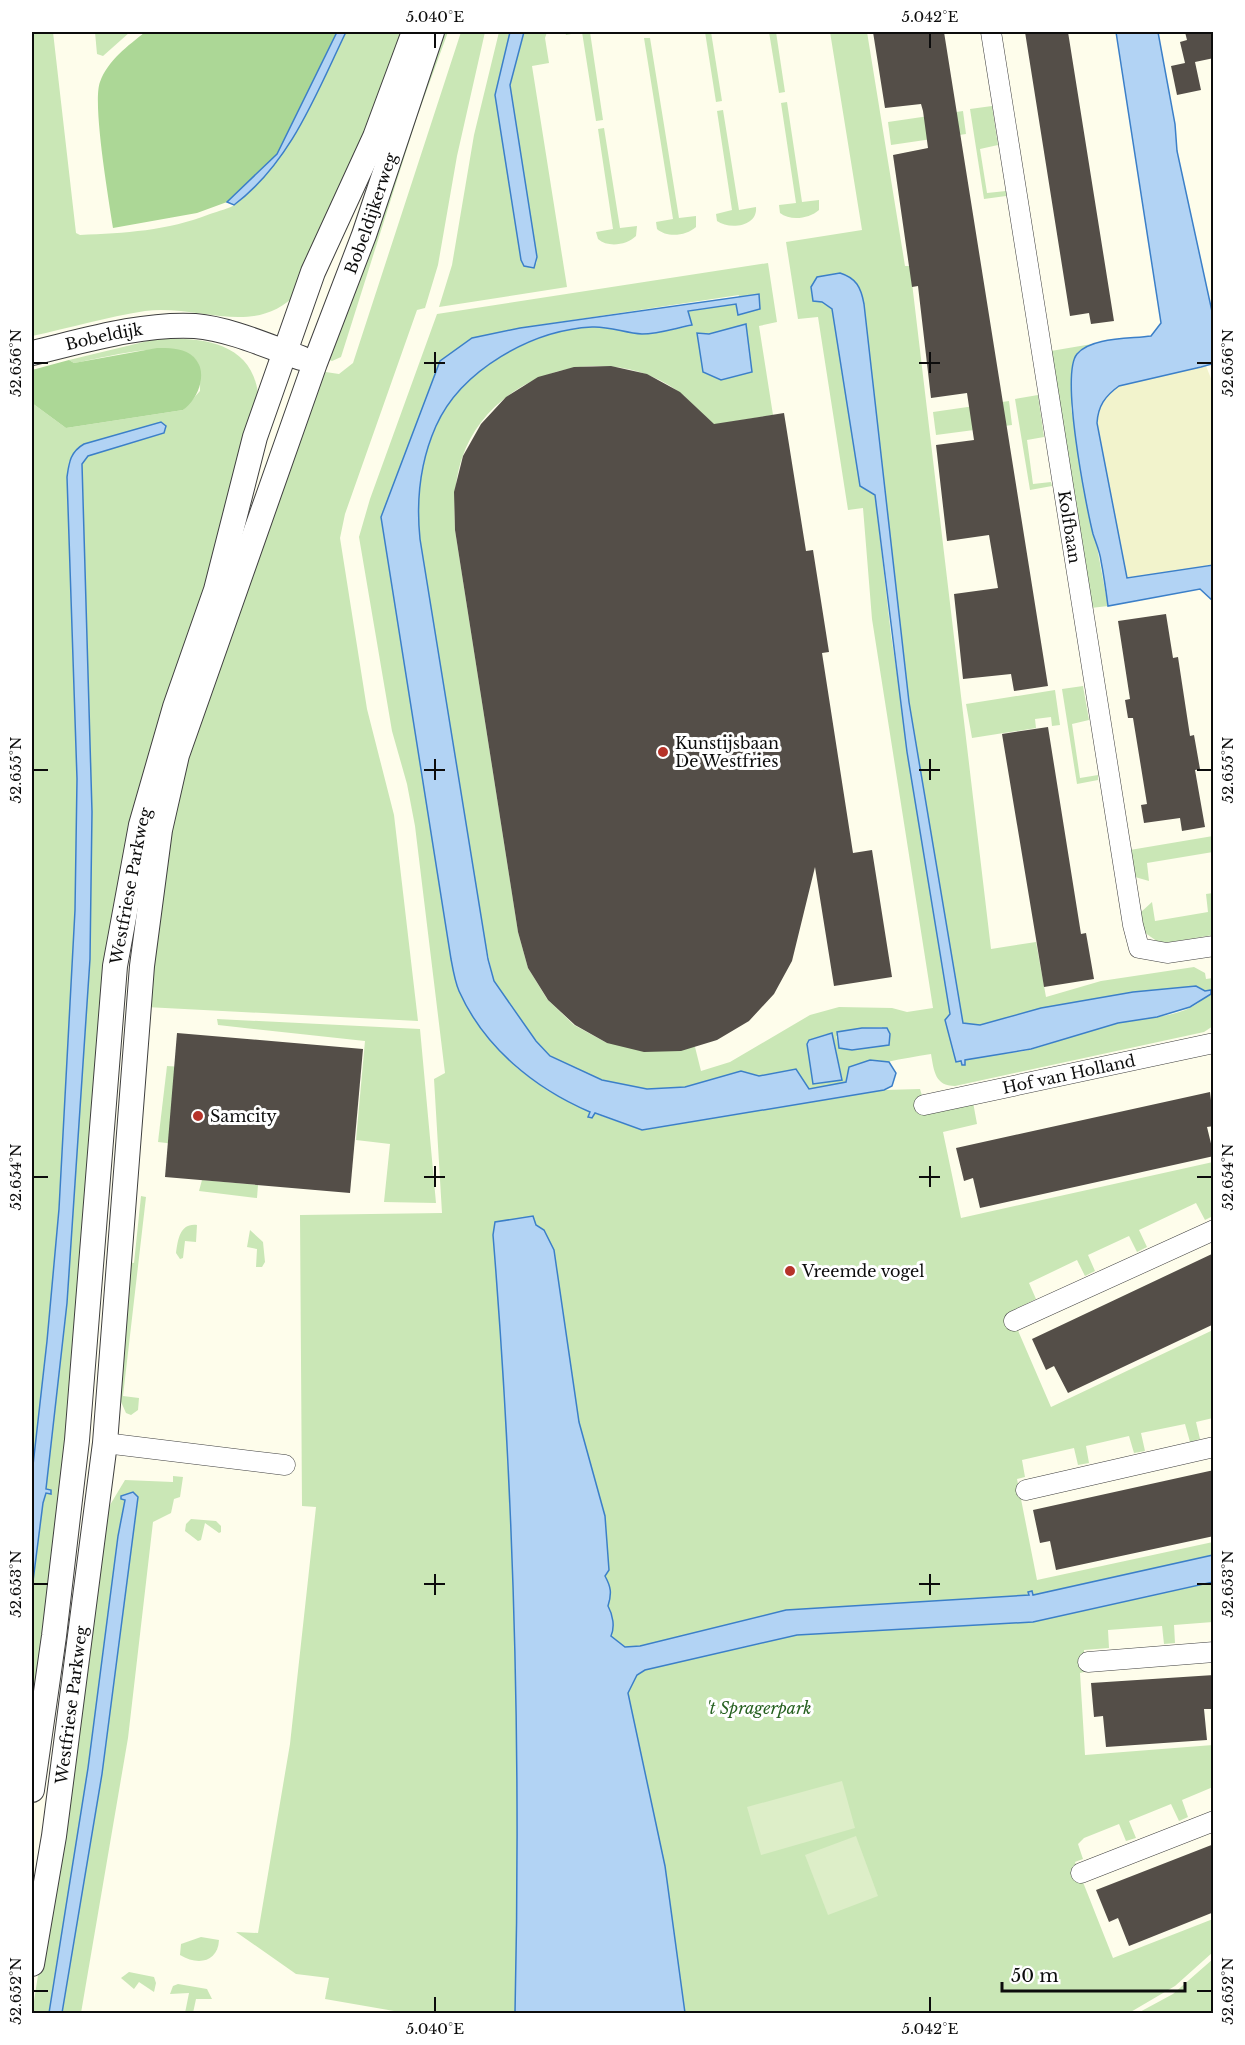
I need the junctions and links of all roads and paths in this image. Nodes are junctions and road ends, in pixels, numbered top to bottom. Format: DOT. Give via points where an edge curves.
graph roads {
  1 [pos="414,32"];
  2 [pos="432,32"];
  3 [pos="991,32"];
  4 [pos="285,352"];
  5 [pos="32,353"];
  6 [pos="315,363"];
  7 [pos="1214,946"];
  8 [pos="1214,1043"];
  9 [pos="924,1105"];
  10 [pos="1214,1230"];
  11 [pos="1014,1321"];
  12 [pos="77,1440"];
  13 [pos="105,1443"];
  14 [pos="1214,1447"];
  15 [pos="285,1465"];
  16 [pos="1026,1490"];
  17 [pos="1214,1652"];
  18 [pos="1088,1662"];
  19 [pos="32,1790"];
  20 [pos="1214,1821"];
  21 [pos="1081,1873"];
  22 [pos="32,1964"];
  1 -- 4 [label="street, Bobeldijkerweg" via="375,137 313,272"];
  2 -- 6 [label="street, Bobeldijkerweg" via="364,236"];
  3 -- 7 [label="street, Kolfbaan" via="1133,925 1139,948 1167,953"];
  4 -- 5 [label="street, Bobeldijk" via="219,330 176,326"];
  4 -- 6 [label="street"];
  4 -- 12 [label="street, Westfriese Parkweg" via="255,437 216,590 172,717 127,887 115,966"];
  6 -- 13 [label="street, Westfriese Parkweg" via="177,755 160,830 142,966"];
  8 -- 9 [label="street, Hof van Holland"];
  10 -- 11 [label="street"];
  12 -- 13 [label="street"];
  12 -- 19 [label="street, Westfriese Parkweg"];
  13 -- 15 [label="street"];
  13 -- 22 [label="street, Westfriese Parkweg" via="54,1836"];
  14 -- 16 [label="street"];
  17 -- 18 [label="street"];
  20 -- 21 [label="street"];
}
